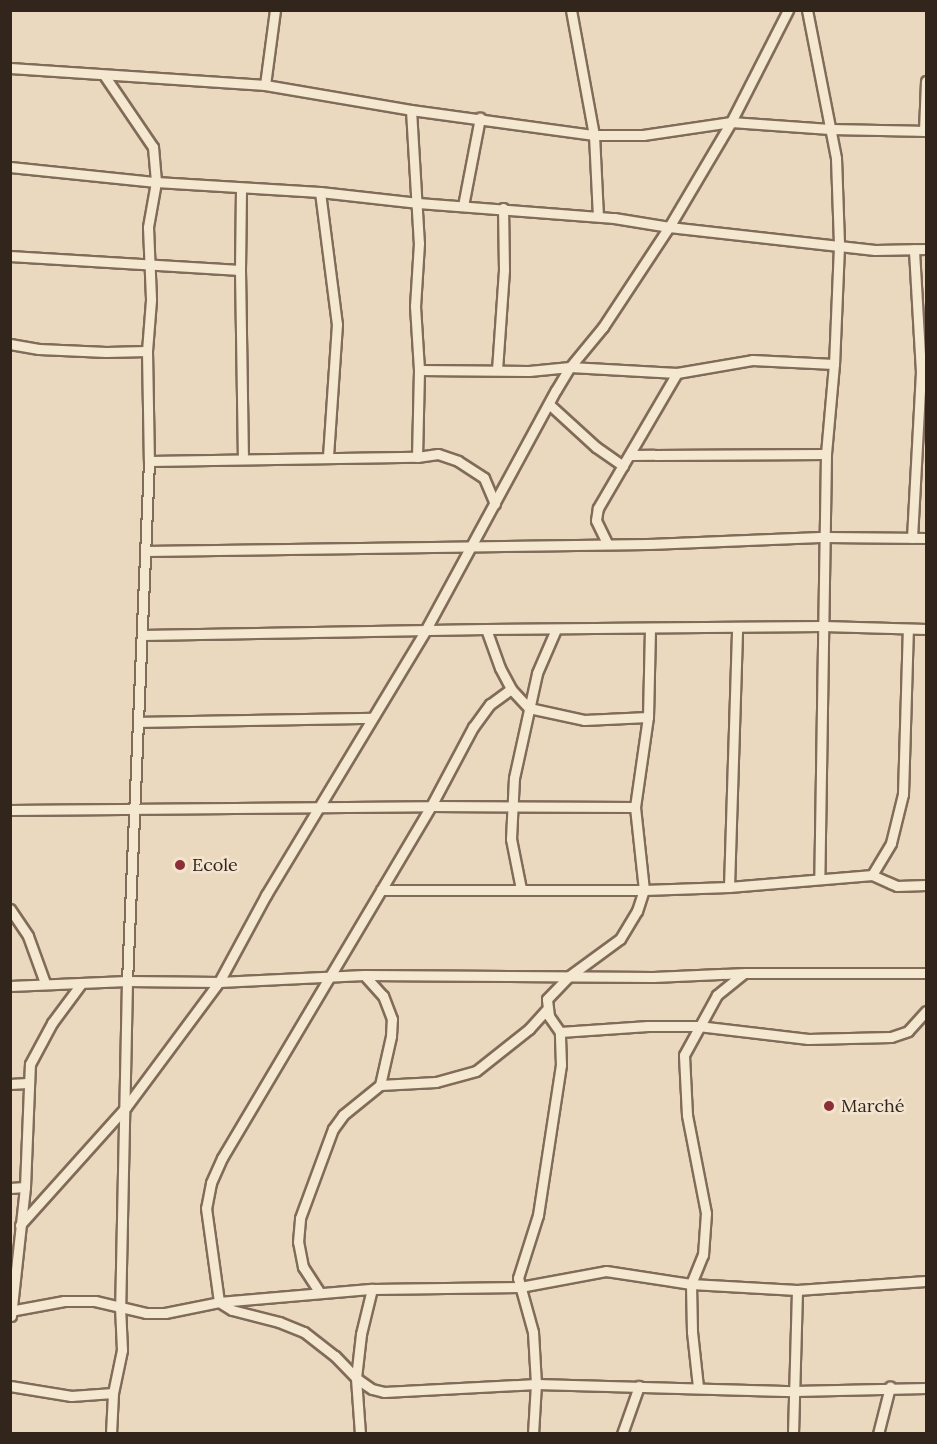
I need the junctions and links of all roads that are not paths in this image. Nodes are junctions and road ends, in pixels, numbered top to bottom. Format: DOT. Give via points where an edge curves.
graph roads {
  1 [pos="275,10"];
  2 [pos="571,10"];
  3 [pos="788,10"];
  4 [pos="807,10"];
  5 [pos="10,68"];
  6 [pos="104,75"];
  7 [pos="927,81"];
  8 [pos="266,85"];
  9 [pos="411,110"];
  10 [pos="480,118"];
  11 [pos="731,122"];
  12 [pos="830,129"];
  13 [pos="925,131"];
  14 [pos="594,135"];
  15 [pos="10,167"];
  16 [pos="156,182"];
  17 [pos="242,189"];
  18 [pos="320,192"];
  19 [pos="418,203"];
  20 [pos="463,206"];
  21 [pos="503,208"];
  22 [pos="598,216"];
  23 [pos="669,227"];
  24 [pos="839,246"];
  25 [pos="914,249"];
  26 [pos="927,249"];
  27 [pos="10,256"];
  28 [pos="148,264"];
  29 [pos="240,270"];
  30 [pos="10,344"];
  31 [pos="147,351"];
  32 [pos="834,364"];
  33 [pos="570,367"];
  34 [pos="419,370"];
  35 [pos="497,370"];
  36 [pos="677,373"];
  37 [pos="550,405"];
  38 [pos="826,454"];
  39 [pos="630,455"];
  40 [pos="328,457"];
  41 [pos="417,457"];
  42 [pos="243,459"];
  43 [pos="148,461"];
  44 [pos="623,466"];
  45 [pos="495,504"];
  46 [pos="826,537"];
  47 [pos="912,538"];
  48 [pos="927,538"];
  49 [pos="607,543"];
  50 [pos="473,546"];
  51 [pos="145,551"];
  52 [pos="823,626"];
  53 [pos="737,627"];
  54 [pos="650,628"];
  55 [pos="486,629"];
  56 [pos="556,629"];
  57 [pos="927,629"];
  58 [pos="909,630"];
  59 [pos="425,632"];
  60 [pos="142,635"];
  61 [pos="511,689"];
  62 [pos="529,708"];
  63 [pos="648,717"];
  64 [pos="371,718"];
  65 [pos="139,722"];
  66 [pos="431,806"];
  67 [pos="512,806"];
  68 [pos="635,807"];
  69 [pos="318,808"];
  70 [pos="135,809"];
  71 [pos="10,810"];
  72 [pos="872,875"];
  73 [pos="819,879"];
  74 [pos="927,885"];
  75 [pos="729,887"];
  76 [pos="521,889"];
  77 [pos="381,890"];
  78 [pos="644,890"];
  79 [pos="10,909"];
  80 [pos="746,973"];
  81 [pos="927,973"];
  82 [pos="364,975"];
  83 [pos="568,977"];
  84 [pos="329,978"];
  85 [pos="127,981"];
  86 [pos="219,982"];
  87 [pos="45,983"];
  88 [pos="81,984"];
  89 [pos="10,986"];
  90 [pos="547,1009"];
  91 [pos="927,1011"];
  92 [pos="698,1026"];
  93 [pos="560,1032"];
  94 [pos="27,1083"];
  95 [pos="10,1084"];
  96 [pos="380,1085"];
  97 [pos="126,1107"];
  98 [pos="25,1187"];
  99 [pos="10,1188"];
  100 [pos="21,1225"];
  101 [pos="927,1281"];
  102 [pos="691,1284"];
  103 [pos="520,1287"];
  104 [pos="372,1289"];
  105 [pos="797,1290"];
  106 [pos="320,1293"];
  107 [pos="219,1302"];
  108 [pos="120,1306"];
  109 [pos="11,1311"];
  110 [pos="10,1317"];
  111 [pos="356,1378"];
  112 [pos="536,1384"];
  113 [pos="10,1386"];
  114 [pos="639,1386"];
  115 [pos="698,1387"];
  116 [pos="890,1387"];
  117 [pos="927,1388"];
  118 [pos="794,1391"];
  119 [pos="113,1393"];
  120 [pos="111,1434"];
  121 [pos="360,1434"];
  122 [pos="532,1434"];
  123 [pos="622,1434"];
  124 [pos="793,1434"];
  125 [pos="878,1434"];
  1 -- 8 [label="street"];
  2 -- 14 [label="street"];
  3 -- 11 [label="street"];
  4 -- 12 [label="street"];
  5 -- 6 [label="street"];
  6 -- 8 [label="street"];
  6 -- 16 [label="street" via="153,147"];
  7 -- 13 [label="street"];
  8 -- 9 [label="street"];
  9 -- 10 [label="street"];
  9 -- 19 [label="street"];
  10 -- 14 [label="street"];
  10 -- 20 [label="street"];
  11 -- 12 [label="street"];
  11 -- 14 [label="street" via="644,135"];
  11 -- 23 [label="street"];
  12 -- 13 [label="street"];
  12 -- 24 [label="street" via="838,187"];
  14 -- 22 [label="street"];
  15 -- 16 [label="street"];
  16 -- 17 [label="street"];
  16 -- 28 [label="street" via="148,227"];
  17 -- 18 [label="street"];
  17 -- 29 [label="street"];
  18 -- 19 [label="street"];
  18 -- 40 [label="street" via="337,324"];
  19 -- 20 [label="street"];
  19 -- 34 [label="street" via="415,306"];
  20 -- 21 [label="street"];
  21 -- 22 [label="street"];
  21 -- 35 [label="street" via="504,270"];
  22 -- 23 [label="street"];
  23 -- 24 [label="street"];
  23 -- 33 [label="street" via="603,327"];
  24 -- 25 [label="street"];
  24 -- 32 [label="street"];
  25 -- 26 [label="street"];
  25 -- 47 [label="street" via="921,372"];
  27 -- 28 [label="street"];
  28 -- 29 [label="street"];
  28 -- 31 [label="street" via="151,300"];
  29 -- 42 [label="street"];
  30 -- 31 [label="street" via="39,349"];
  31 -- 43 [label="street"];
  32 -- 36 [label="street" via="752,360"];
  32 -- 38 [label="street"];
  33 -- 35 [label="street"];
  33 -- 36 [label="street"];
  33 -- 37 [label="street"];
  34 -- 35 [label="street"];
  34 -- 41 [label="street"];
  36 -- 39 [label="street"];
  37 -- 44 [label="street"];
  37 -- 45 [label="street"];
  38 -- 39 [label="street"];
  38 -- 46 [label="street"];
  39 -- 44 [label="street"];
  40 -- 41 [label="street"];
  40 -- 42 [label="street"];
  41 -- 45 [label="street" via="438,454 458,461 484,478"];
  42 -- 43 [label="street"];
  43 -- 51 [label="street"];
  44 -- 49 [label="street" via="596,517"];
  45 -- 50 [label="street"];
  46 -- 47 [label="street"];
  46 -- 49 [label="street"];
  46 -- 52 [label="street"];
  47 -- 48 [label="street"];
  49 -- 50 [label="street"];
  50 -- 51 [label="street"];
  50 -- 59 [label="street"];
  51 -- 60 [label="street"];
  52 -- 53 [label="street"];
  52 -- 58 [label="street"];
  52 -- 73 [label="street"];
  53 -- 54 [label="street"];
  53 -- 75 [label="street"];
  54 -- 56 [label="street"];
  54 -- 63 [label="street"];
  55 -- 56 [label="street"];
  55 -- 59 [label="street"];
  55 -- 61 [label="street"];
  56 -- 62 [label="street" via="537,673"];
  57 -- 58 [label="street"];
  58 -- 72 [label="street" via="903,794 891,843"];
  59 -- 60 [label="street"];
  59 -- 64 [label="street"];
  60 -- 65 [label="street"];
  61 -- 62 [label="street"];
  61 -- 66 [label="street" via="494,700 473,727"];
  62 -- 63 [label="street" via="584,720"];
  62 -- 67 [label="street"];
  63 -- 68 [label="street"];
  64 -- 65 [label="street"];
  64 -- 69 [label="street"];
  65 -- 70 [label="street"];
  66 -- 67 [label="street"];
  66 -- 69 [label="street"];
  66 -- 77 [label="street"];
  67 -- 68 [label="street"];
  67 -- 76 [label="street" via="511,839"];
  68 -- 78 [label="street"];
  69 -- 70 [label="street"];
  69 -- 86 [label="street"];
  70 -- 71 [label="street"];
  70 -- 85 [label="street"];
  72 -- 73 [label="street"];
  72 -- 74 [label="street" via="897,886"];
  73 -- 75 [label="street"];
  75 -- 78 [label="street"];
  76 -- 77 [label="street"];
  76 -- 78 [label="street"];
  77 -- 84 [label="street"];
  78 -- 83 [label="street" via="620,939"];
  79 -- 87 [label="street" via="32,946"];
  80 -- 81 [label="street"];
  80 -- 83 [label="street"];
  80 -- 92 [label="street" via="717,995"];
  82 -- 83 [label="street"];
  82 -- 84 [label="street"];
  82 -- 96 [label="street" via="383,996 392,1019"];
  83 -- 90 [label="street" via="547,999"];
  84 -- 86 [label="street"];
  84 -- 107 [label="street" via="211,1183 206,1208"];
  85 -- 86 [label="street"];
  85 -- 88 [label="street"];
  85 -- 97 [label="street"];
  86 -- 97 [label="street"];
  87 -- 88 [label="street"];
  87 -- 89 [label="street"];
  88 -- 94 [label="street" via="52,1023 34,1057"];
  90 -- 93 [label="street"];
  90 -- 96 [label="street" via="529,1029 476,1071 436,1082"];
  91 -- 92 [label="street" via="908,1031 891,1038 808,1039"];
  92 -- 93 [label="street"];
  92 -- 102 [label="street" via="684,1055 683,1079 707,1230 698,1272"];
  93 -- 103 [label="street" via="561,1065 544,1180 534,1233 518,1278"];
  94 -- 95 [label="street"];
  94 -- 98 [label="street"];
  96 -- 106 [label="street" via="333,1129 300,1218 298,1242 303,1267"];
  97 -- 100 [label="street"];
  97 -- 108 [label="street"];
  98 -- 99 [label="street"];
  98 -- 100 [label="street"];
  100 -- 109 [label="street"];
  101 -- 105 [label="street"];
  102 -- 103 [label="street" via="606,1271"];
  102 -- 105 [label="street"];
  102 -- 115 [label="street"];
  103 -- 104 [label="street"];
  103 -- 112 [label="street" via="533,1332"];
  104 -- 106 [label="street"];
  104 -- 111 [label="street"];
  105 -- 118 [label="street"];
  106 -- 107 [label="street"];
  107 -- 108 [label="street" via="165,1313"];
  107 -- 111 [label="street" via="232,1310 304,1332"];
  108 -- 109 [label="street" via="64,1301"];
  108 -- 119 [label="street" via="122,1350"];
  109 -- 110 [label="street"];
  111 -- 112 [label="street" via="372,1389 395,1393"];
  111 -- 121 [label="street"];
  112 -- 114 [label="street"];
  112 -- 122 [label="street"];
  113 -- 119 [label="street" via="71,1395"];
  114 -- 115 [label="street"];
  114 -- 123 [label="street"];
  115 -- 118 [label="street"];
  116 -- 117 [label="street"];
  116 -- 118 [label="street"];
  116 -- 125 [label="street"];
  118 -- 124 [label="street"];
  119 -- 120 [label="street"];
}
